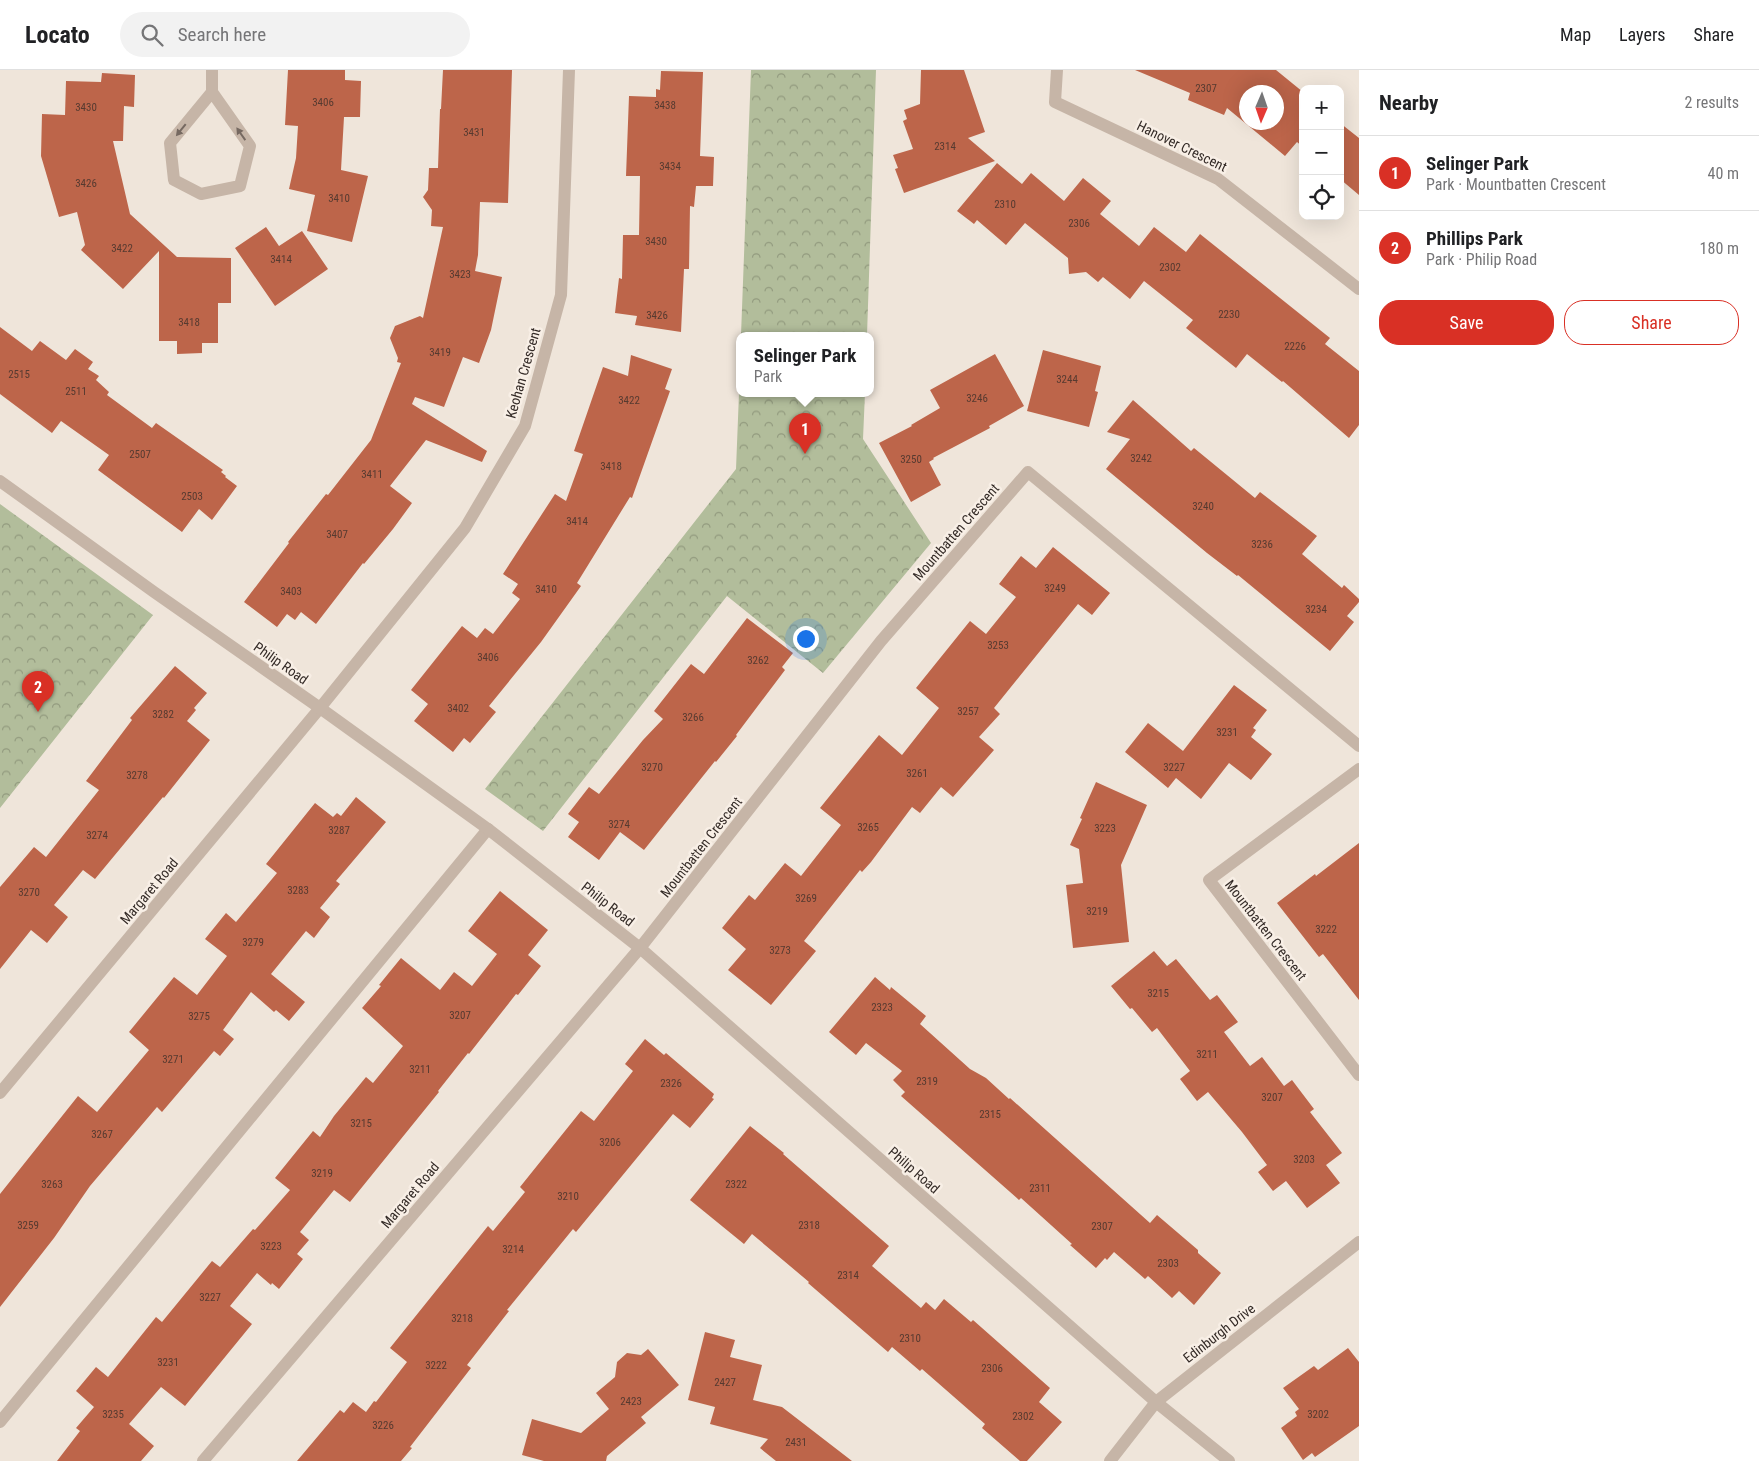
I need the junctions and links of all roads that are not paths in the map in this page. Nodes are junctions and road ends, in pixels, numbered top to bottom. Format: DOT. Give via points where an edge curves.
graph roads {
  1 [pos="212,70"];
  2 [pos="569,70"];
  3 [pos="1057,70"];
  4 [pos="212,92"];
  5 [pos="1359,289"];
  6 [pos="0,482"];
  7 [pos="320,708"];
  8 [pos="1359,746"];
  9 [pos="1359,769"];
  10 [pos="488,828"];
  11 [pos="640,948"];
  12 [pos="1359,1075"];
  13 [pos="0,1092"];
  14 [pos="1359,1242"];
  15 [pos="1156,1402"];
  16 [pos="0,1422"];
  17 [pos="203,1461"];
  18 [pos="1110,1461"];
  19 [pos="1229,1461"];
  1 -- 4 [label="street"];
  2 -- 7 [label="street, Keohan Crescent" via="561,295 525,426 466,528"];
  3 -- 5 [label="street, Hanover Crescent" via="1055,102 1218,179"];
  4 -- 4 [label="street, one-way" via="170,143 174,180 201,194 240,186 250,146"];
  6 -- 7 [label="street, Philip Road"];
  7 -- 10 [label="street, Philip Road"];
  7 -- 13 [label="street, Margaret Road"];
  8 -- 11 [label="street, Mountbatten Crescent" via="1028,472 881,641"];
  9 -- 12 [label="street, Mountbatten Crescent" via="1209,880"];
  10 -- 11 [label="street, Philip Road"];
  10 -- 16 [label="street"];
  11 -- 15 [label="street, Philip Road"];
  11 -- 17 [label="street, Margaret Road"];
  14 -- 15 [label="street, Edinburgh Drive"];
  15 -- 18 [label="street, Edinburgh Drive"];
  15 -- 19 [label="street, Philip Road"];
}
